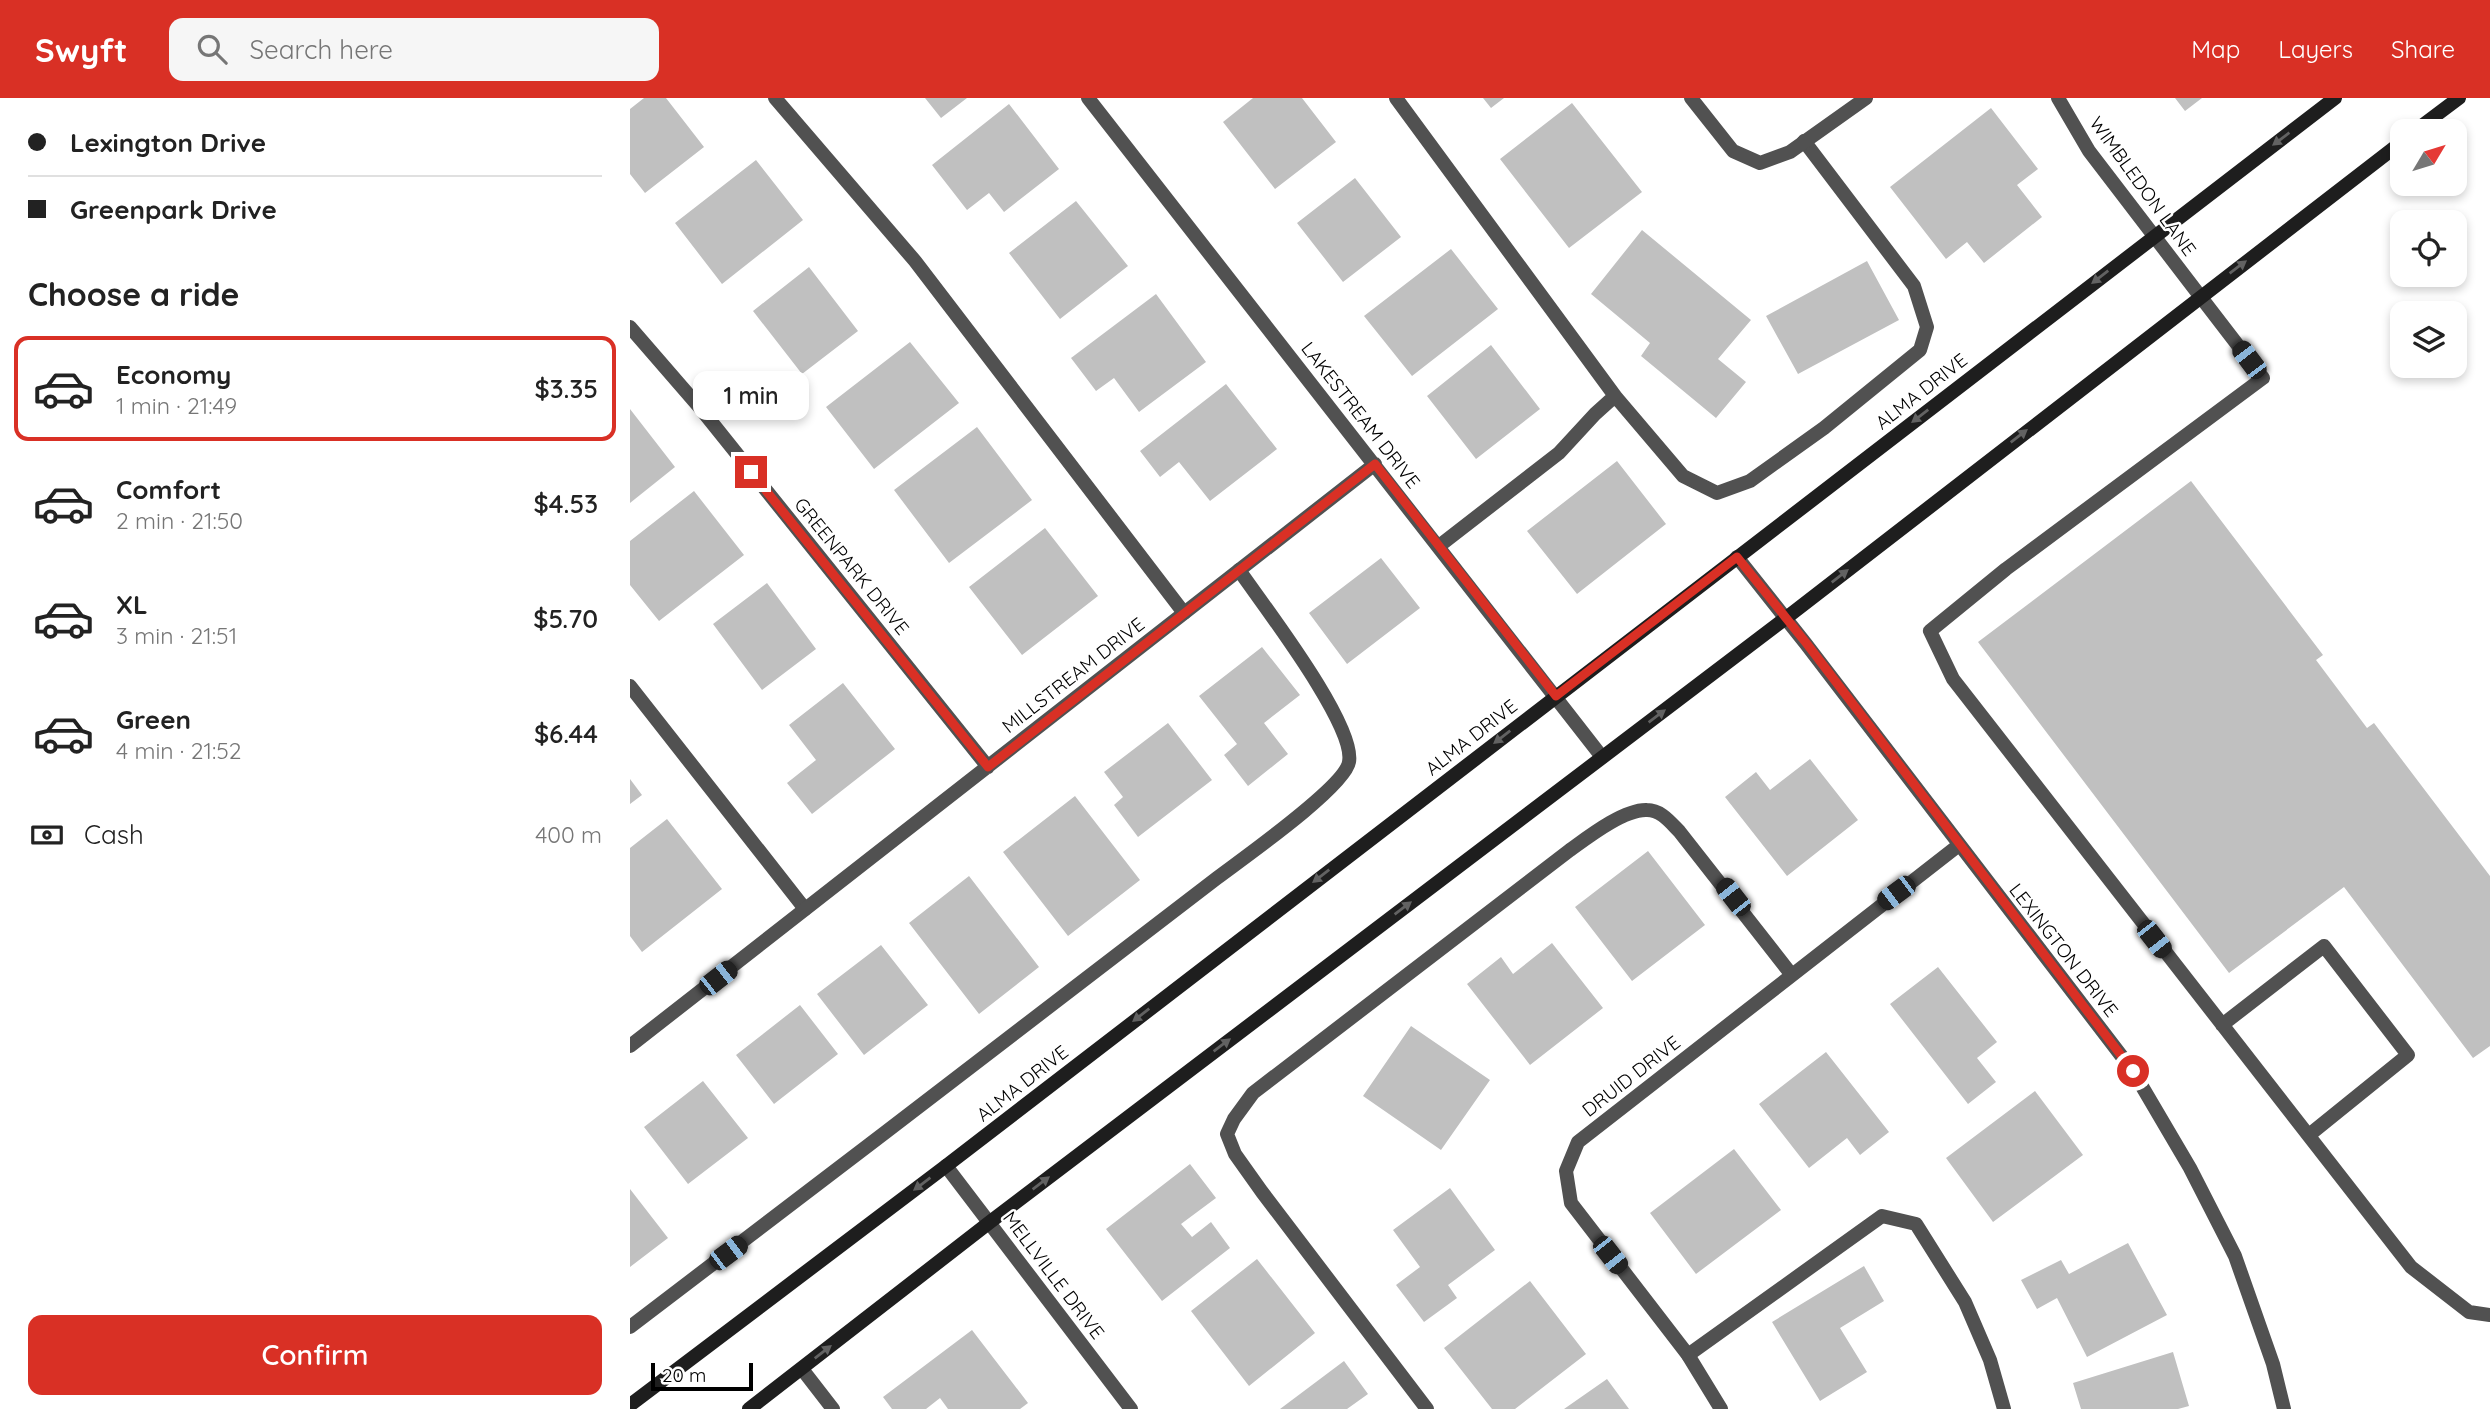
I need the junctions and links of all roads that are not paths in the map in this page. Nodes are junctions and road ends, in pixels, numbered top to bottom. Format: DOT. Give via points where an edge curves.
graph roads {
  1 [pos="775,98"];
  2 [pos="1088,98"];
  3 [pos="1396,98"];
  4 [pos="1691,98"];
  5 [pos="1866,98"];
  6 [pos="2058,98"];
  7 [pos="2335,98"];
  8 [pos="2459,98"];
  9 [pos="2431,119"];
  10 [pos="1804,141"];
  11 [pos="2390,151"];
  12 [pos="2154,236"];
  13 [pos="2200,296"];
  14 [pos="630,327"];
  15 [pos="1615,396"];
  16 [pos="1375,464"];
  17 [pos="1439,546"];
  18 [pos="1737,557"];
  19 [pos="1239,570"];
  20 [pos="1184,613"];
  21 [pos="1786,618"];
  22 [pos="630,686"];
  23 [pos="1556,696"];
  24 [pos="1602,757"];
  25 [pos="988,767"];
  26 [pos="1959,845"];
  27 [pos="805,909"];
  28 [pos="1791,974"];
  29 [pos="2222,1025"];
  30 [pos="630,1046"];
  31 [pos="2309,1135"];
  32 [pos="946,1166"];
  33 [pos="990,1222"];
  34 [pos="2490,1315"];
  35 [pos="630,1327"];
  36 [pos="1688,1356"];
  37 [pos="802,1369"];
  38 [pos="630,1405"];
  39 [pos="749,1409"];
  40 [pos="833,1409"];
  41 [pos="1131,1409"];
  42 [pos="1427,1409"];
  43 [pos="1721,1409"];
  44 [pos="2004,1409"];
  45 [pos="2284,1409"];
  1 -- 20 [label="street" via="915,261"];
  2 -- 16 [label="street, LAKESTREAM DRIVE"];
  3 -- 15 [label="street"];
  4 -- 10 [label="street" via="1733,151 1760,163 1790,152"];
  5 -- 10 [label="street"];
  6 -- 12 [label="street, WIMBLEDON LANE" via="2089,151"];
  7 -- 12 [label="main road, ALMA DRIVE, one-way"];
  8 -- 9 [label="main road"];
  10 -- 15 [label="street" via="1914,286 1927,327 1920,350 1750,481 1717,493 1683,476"];
  13 -- 11 [label="main road, one-way"];
  12 -- 13 [label="street, WIMBLEDON LANE"];
  12 -- 18 [label="main road, ALMA DRIVE, one-way"];
  21 -- 13 [label="main road, one-way"];
  13 -- 29 [label="street, WIMBLEDON LANE" via="2263,378 1930,631 1953,679"];
  14 -- 25 [label="street, GREENPARK DRIVE"];
  15 -- 17 [label="street" via="1559,453"];
  16 -- 17 [label="street, LAKESTREAM DRIVE"];
  16 -- 19 [label="street, MILLSTREAM DRIVE"];
  17 -- 23 [label="street, LAKESTREAM DRIVE"];
  18 -- 21 [label="street, LEXINGTON DRIVE"];
  18 -- 23 [label="main road, ALMA DRIVE"];
  19 -- 20 [label="street, MILLSTREAM DRIVE"];
  19 -- 35 [label="street" via="1333,708 1347,738 1349,762 1341,779"];
  20 -- 25 [label="street, MILLSTREAM DRIVE"];
  24 -- 21 [label="main road, one-way"];
  21 -- 26 [label="street, LEXINGTON DRIVE"];
  22 -- 27 [label="street"];
  23 -- 24 [label="street, LAKESTREAM DRIVE"];
  23 -- 32 [label="main road, ALMA DRIVE, one-way"];
  33 -- 24 [label="main road, one-way"];
  25 -- 27 [label="street, MILLSTREAM DRIVE"];
  26 -- 28 [label="street, DRUID DRIVE"];
  26 -- 45 [label="street, LEXINGTON DRIVE" via="2133,1071 2190,1168 2235,1256"];
  27 -- 30 [label="street, MILLSTREAM DRIVE"];
  28 -- 36 [label="street, DRUID DRIVE" via="1578,1142 1566,1171 1571,1203"];
  28 -- 42 [label="street" via="1679,831 1664,816 1648,810 1618,819 1570,850 1253,1093 1227,1134 1235,1154"];
  29 -- 31 [label="street"];
  29 -- 31 [label="street" via="2324,946 2408,1055"];
  31 -- 34 [label="street" via="2411,1267 2469,1312"];
  32 -- 33 [label="street, MELLVILLE DRIVE"];
  32 -- 38 [label="main road, ALMA DRIVE, one-way"];
  37 -- 33 [label="main road, one-way"];
  33 -- 41 [label="street, MELLVILLE DRIVE"];
  36 -- 43 [label="street, DRUID DRIVE"];
  36 -- 44 [label="street" via="1882,1216 1916,1224 1965,1302 1990,1360"];
  37 -- 39 [label="main road"];
  37 -- 40 [label="street"];
}
